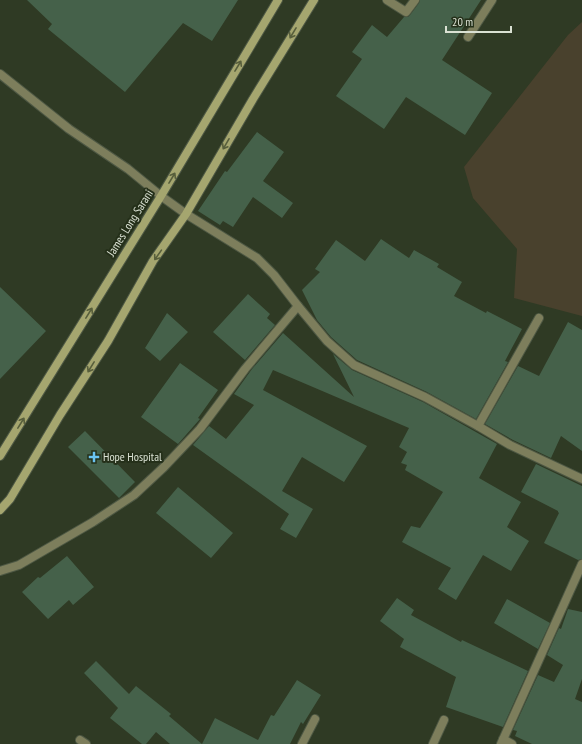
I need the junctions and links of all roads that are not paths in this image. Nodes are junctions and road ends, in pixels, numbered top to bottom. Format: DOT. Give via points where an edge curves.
graph roads {
  1 [pos="278,0"];
  2 [pos="314,0"];
  3 [pos="387,0"];
  4 [pos="415,0"];
  5 [pos="492,0"];
  6 [pos="468,37"];
  7 [pos="0,74"];
  8 [pos="161,196"];
  9 [pos="186,214"];
  10 [pos="298,306"];
  11 [pos="539,318"];
  12 [pos="478,426"];
  13 [pos="0,456"];
  14 [pos="582,479"];
  15 [pos="0,510"];
  16 [pos="582,564"];
  17 [pos="0,571"];
  18 [pos="315,719"];
  19 [pos="444,720"];
  20 [pos="502,741"];
  21 [pos="302,744"];
  22 [pos="433,744"];
  23 [pos="512,744"];
  8 -- 1 [label="main road, James Long Sarani, one-way"];
  2 -- 9 [label="main road, one-way"];
  3 -- 4 [label="street" via="406,12"];
  5 -- 6 [label="street"];
  7 -- 8 [label="street" via="69,129 128,169"];
  8 -- 9 [label="street"];
  13 -- 8 [label="main road, James Long Sarani, one-way"];
  9 -- 10 [label="street" via="257,258"];
  9 -- 15 [label="main road, one-way" via="153,261 108,341 10,499"];
  10 -- 12 [label="street" via="327,341 354,365 425,397"];
  10 -- 17 [label="street" via="245,369 200,429 134,494 93,522 19,564"];
  11 -- 12 [label="street"];
  12 -- 14 [label="street" via="510,445"];
  16 -- 20 [label="street"];
  18 -- 21 [label="street"];
  19 -- 22 [label="street"];
  20 -- 23 [label="street"];
}
